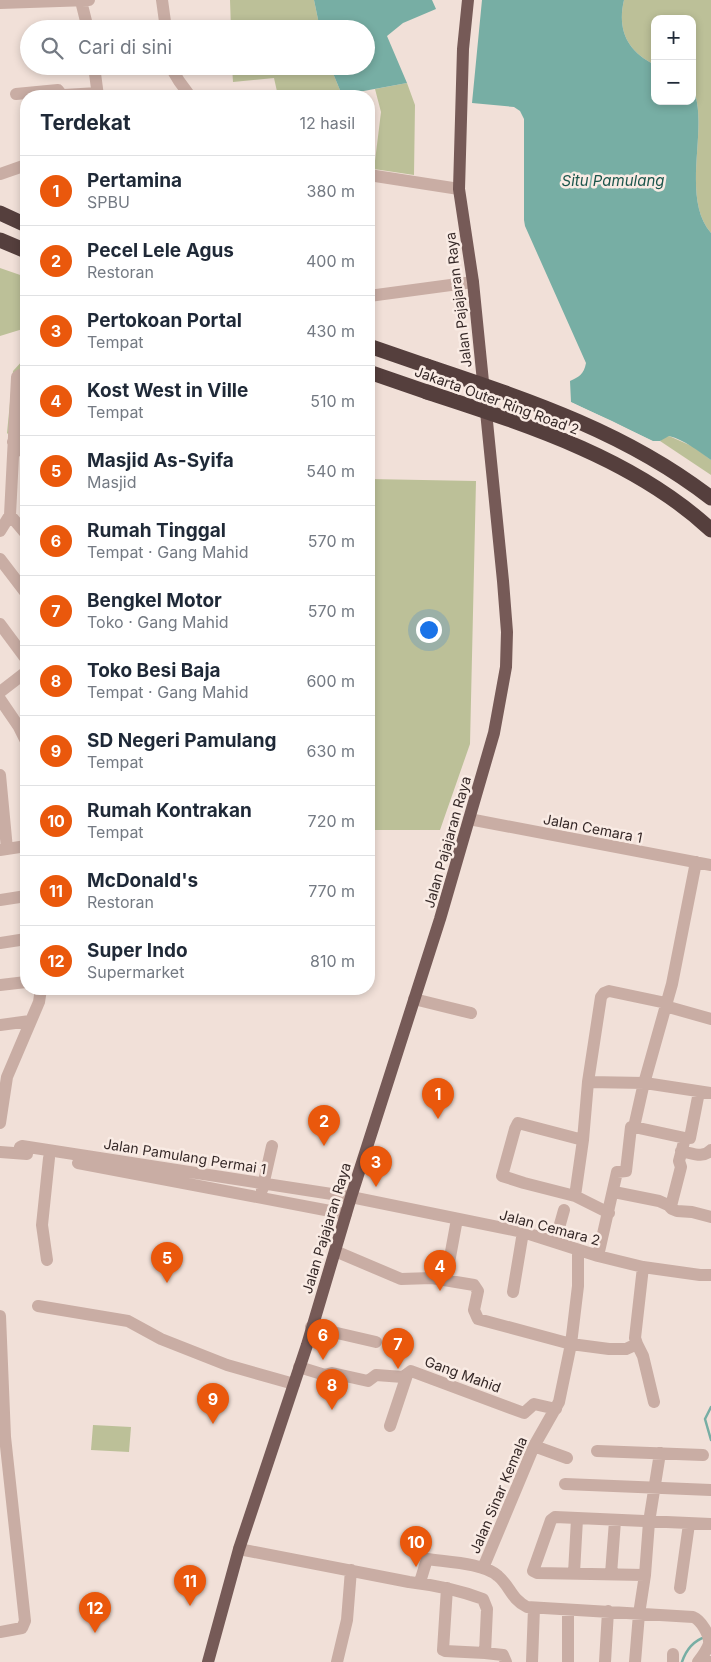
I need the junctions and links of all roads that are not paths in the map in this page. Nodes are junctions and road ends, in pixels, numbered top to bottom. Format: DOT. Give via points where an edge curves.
graph roads {
  1 [pos="89,0"];
  2 [pos="162,0"];
  3 [pos="468,0"];
  4 [pos="82,1"];
  5 [pos="0,3"];
  6 [pos="86,20"];
  7 [pos="165,20"];
  8 [pos="95,75"];
  9 [pos="176,75"];
  10 [pos="97,90"];
  11 [pos="186,90"];
  12 [pos="16,94"];
  13 [pos="20,94"];
  14 [pos="20,166"];
  15 [pos="2,169"];
  16 [pos="375,176"];
  17 [pos="460,189"];
  18 [pos="0,214"];
  19 [pos="20,222"];
  20 [pos="0,240"];
  21 [pos="20,248"];
  22 [pos="473,282"];
  23 [pos="375,295"];
  24 [pos="375,348"];
  25 [pos="375,374"];
  26 [pos="20,375"];
  27 [pos="13,442"];
  28 [pos="20,447"];
  29 [pos="711,498"];
  30 [pos="10,515"];
  31 [pos="20,527"];
  32 [pos="711,530"];
  33 [pos="0,531"];
  34 [pos="0,559"];
  35 [pos="20,585"];
  36 [pos="0,624"];
  37 [pos="20,651"];
  38 [pos="20,677"];
  39 [pos="0,692"];
  40 [pos="0,699"];
  41 [pos="20,722"];
  42 [pos="0,775"];
  43 [pos="469,819"];
  44 [pos="20,847"];
  45 [pos="3,849"];
  46 [pos="696,862"];
  47 [pos="711,865"];
  48 [pos="20,897"];
  49 [pos="0,900"];
  50 [pos="20,939"];
  51 [pos="0,942"];
  52 [pos="20,983"];
  53 [pos="0,985"];
  54 [pos="40,995"];
  55 [pos="414,999"];
  56 [pos="665,1005"];
  57 [pos="471,1013"];
  58 [pos="711,1019"];
  59 [pos="30,1021"];
  60 [pos="0,1025"];
  61 [pos="3,1077"];
  62 [pos="588,1082"];
  63 [pos="644,1083"];
  64 [pos="705,1093"];
  65 [pos="0,1123"];
  66 [pos="634,1127"];
  67 [pos="685,1138"];
  68 [pos="583,1140"];
  69 [pos="272,1146"];
  70 [pos="711,1150"];
  71 [pos="682,1151"];
  72 [pos="0,1152"];
  73 [pos="19,1152"];
  74 [pos="50,1158"];
  75 [pos="125,1167"];
  76 [pos="164,1173"];
  77 [pos="263,1184"];
  78 [pos="614,1192"];
  79 [pos="574,1196"];
  80 [pos="261,1197"];
  81 [pos="351,1197"];
  82 [pos="671,1206"];
  83 [pos="564,1210"];
  84 [pos="609,1213"];
  85 [pos="346,1214"];
  86 [pos="711,1217"];
  87 [pos="457,1219"];
  88 [pos="523,1232"];
  89 [pos="555,1242"];
  90 [pos="578,1250"];
  91 [pos="335,1251"];
  92 [pos="598,1256"];
  93 [pos="47,1260"];
  94 [pos="643,1267"];
  95 [pos="711,1274"];
  96 [pos="446,1279"];
  97 [pos="513,1292"];
  98 [pos="38,1306"];
  99 [pos="0,1316"];
  100 [pos="311,1327"];
  101 [pos="1,1335"];
  102 [pos="376,1342"];
  103 [pos="571,1344"];
  104 [pos="637,1344"];
  105 [pos="299,1367"];
  106 [pos="407,1375"];
  107 [pos="294,1384"];
  108 [pos="2,1386"];
  109 [pos="654,1402"];
  110 [pos="556,1409"];
  111 [pos="390,1426"];
  112 [pos="2,1437"];
  113 [pos="534,1446"];
  114 [pos="597,1451"];
  115 [pos="660,1453"];
  116 [pos="703,1455"];
  117 [pos="568,1458"];
  118 [pos="565,1484"];
  119 [pos="655,1487"];
  120 [pos="5,1490"];
  121 [pos="711,1490"];
  122 [pos="577,1519"];
  123 [pos="615,1521"];
  124 [pos="648,1522"];
  125 [pos="689,1524"];
  126 [pos="711,1524"];
  127 [pos="239,1549"];
  128 [pos="483,1568"];
  129 [pos="350,1570"];
  130 [pos="574,1573"];
  131 [pos="611,1574"];
  132 [pos="645,1575"];
  133 [pos="420,1582"];
  134 [pos="447,1588"];
  135 [pos="680,1588"];
  136 [pos="534,1608"];
  137 [pos="568,1610"];
  138 [pos="608,1611"];
  139 [pos="639,1614"];
  140 [pos="711,1616"];
  141 [pos="698,1619"];
  142 [pos="0,1632"];
  143 [pos="485,1653"];
  144 [pos="707,1653"];
  145 [pos="208,1662"];
  146 [pos="337,1662"];
  147 [pos="506,1662"];
  148 [pos="532,1662"];
  149 [pos="568,1662"];
  150 [pos="605,1662"];
  151 [pos="635,1662"];
  1 -- 4 [label="street"];
  2 -- 7 [label="street"];
  3 -- 17 [label="main road, Jalan Pajajaran Raya" via="462,79"];
  4 -- 5 [label="street"];
  4 -- 6 [label="street"];
  8 -- 10 [label="street"];
  9 -- 11 [label="street"];
  12 -- 13 [label="street"];
  14 -- 15 [label="street"];
  16 -- 17 [label="street"];
  17 -- 22 [label="main road, Jalan Pajajaran Raya"];
  18 -- 19 [label="highway"];
  20 -- 21 [label="highway"];
  22 -- 23 [label="street"];
  22 -- 43 [label="main road, Jalan Pajajaran Raya" via="507,632 501,699"];
  24 -- 29 [label="highway, Jakarta Outer Ring Road 2, bridge" via="588,424 639,449"];
  25 -- 32 [label="highway, Jakarta Outer Ring Road 2, bridge" via="505,418 578,447 671,498"];
  26 -- 27 [label="street" via="17,377"];
  27 -- 28 [label="street"];
  27 -- 30 [label="street"];
  30 -- 31 [label="street"];
  30 -- 33 [label="street"];
  34 -- 35 [label="street"];
  36 -- 37 [label="street"];
  38 -- 39 [label="street"];
  40 -- 41 [label="street"];
  42 -- 45 [label="street"];
  43 -- 46 [label="street, Jalan Cemara 1"];
  43 -- 55 [label="main road, Jalan Pajajaran Raya"];
  44 -- 45 [label="street"];
  46 -- 47 [label="street, Jalan Cemara 1"];
  46 -- 56 [label="street"];
  48 -- 49 [label="street"];
  50 -- 51 [label="street"];
  52 -- 53 [label="street"];
  54 -- 59 [label="street"];
  55 -- 57 [label="street"];
  55 -- 81 [label="main road, Jalan Pajajaran Raya"];
  56 -- 58 [label="street"];
  56 -- 62 [label="street" via="609,991 602,994"];
  56 -- 63 [label="street"];
  59 -- 60 [label="street"];
  59 -- 61 [label="street"];
  61 -- 65 [label="street"];
  62 -- 63 [label="street"];
  62 -- 68 [label="street"];
  63 -- 64 [label="street"];
  63 -- 66 [label="street"];
  64 -- 67 [label="street" via="690,1138"];
  66 -- 67 [label="street"];
  66 -- 78 [label="street" via="631,1127 625,1172 617,1172"];
  67 -- 71 [label="street"];
  68 -- 79 [label="street"];
  68 -- 79 [label="street" via="518,1123 502,1172 504,1177"];
  69 -- 77 [label="street"];
  70 -- 71 [label="street" via="706,1155"];
  71 -- 82 [label="street"];
  72 -- 73 [label="street"];
  73 -- 74 [label="street"];
  73 -- 75 [label="street, Jalan Pamulang Permai 1" via="22,1146"];
  74 -- 75 [label="street"];
  74 -- 93 [label="street" via="42,1218"];
  75 -- 76 [label="street"];
  76 -- 77 [label="street, Jalan Pamulang Permai 1"];
  76 -- 80 [label="street"];
  77 -- 80 [label="street"];
  77 -- 81 [label="street, Jalan Pamulang Permai 1"];
  78 -- 82 [label="street"];
  78 -- 84 [label="street"];
  79 -- 84 [label="street"];
  80 -- 85 [label="street"];
  81 -- 85 [label="main road, Jalan Pajajaran Raya"];
  81 -- 87 [label="street, Jalan Cemara 2"];
  82 -- 86 [label="street" via="677,1212"];
  83 -- 89 [label="street"];
  84 -- 92 [label="street"];
  85 -- 91 [label="main road, Jalan Pajajaran Raya"];
  87 -- 88 [label="street, Jalan Cemara 2"];
  87 -- 96 [label="street"];
  88 -- 89 [label="street, Jalan Cemara 2"];
  88 -- 97 [label="street"];
  89 -- 90 [label="street, Jalan Cemara 2"];
  90 -- 92 [label="street, Jalan Cemara 2"];
  90 -- 103 [label="street, Jalan Sinar Kemala" via="578,1286"];
  91 -- 96 [label="street" via="402,1279"];
  91 -- 100 [label="main road, Jalan Pajajaran Raya"];
  92 -- 94 [label="street, Jalan Cemara 2"];
  94 -- 95 [label="street, Jalan Cemara 2"];
  94 -- 104 [label="street"];
  96 -- 103 [label="street" via="477,1288 474,1310 478,1319"];
  98 -- 107 [label="street" via="128,1322 227,1365"];
  99 -- 101 [label="street"];
  100 -- 102 [label="street"];
  100 -- 105 [label="main road, Jalan Pajajaran Raya"];
  101 -- 108 [label="street"];
  103 -- 104 [label="street" via="626,1349"];
  103 -- 110 [label="street, Jalan Sinar Kemala"];
  104 -- 109 [label="street"];
  105 -- 106 [label="street, Gang Mahid" via="325,1375 338,1374 368,1381 376,1375"];
  105 -- 107 [label="main road, Jalan Pajajaran Raya"];
  106 -- 110 [label="street, Gang Mahid" via="411,1371 524,1413 534,1404"];
  106 -- 111 [label="street"];
  107 -- 127 [label="main road, Jalan Pajajaran Raya"];
  108 -- 112 [label="street"];
  110 -- 113 [label="street, Jalan Sinar Kemala"];
  112 -- 120 [label="street"];
  113 -- 117 [label="street"];
  113 -- 128 [label="street, Jalan Sinar Kemala"];
  114 -- 115 [label="street"];
  115 -- 116 [label="street"];
  115 -- 119 [label="street"];
  118 -- 119 [label="street"];
  119 -- 121 [label="street"];
  119 -- 124 [label="street"];
  120 -- 142 [label="street" via="25,1621 22,1628"];
  122 -- 123 [label="street"];
  122 -- 130 [label="street"];
  122 -- 130 [label="street" via="552,1518 534,1571"];
  123 -- 124 [label="street"];
  123 -- 131 [label="street"];
  124 -- 125 [label="street"];
  124 -- 132 [label="street"];
  125 -- 126 [label="street"];
  125 -- 135 [label="street"];
  127 -- 129 [label="street"];
  127 -- 145 [label="main road, Jalan Pajajaran Raya"];
  128 -- 133 [label="street" via="427,1559"];
  128 -- 136 [label="street" via="500,1577 517,1601"];
  129 -- 133 [label="street"];
  129 -- 146 [label="street" via="347,1620"];
  130 -- 131 [label="street"];
  131 -- 132 [label="street"];
  132 -- 139 [label="street"];
  133 -- 134 [label="street"];
  134 -- 143 [label="street" via="470,1594 486,1603"];
  134 -- 143 [label="street" via="443,1650"];
  136 -- 137 [label="street"];
  136 -- 148 [label="street"];
  137 -- 138 [label="street"];
  137 -- 149 [label="street"];
  138 -- 139 [label="street"];
  138 -- 150 [label="street"];
  139 -- 141 [label="street"];
  139 -- 151 [label="street"];
  140 -- 141 [label="street"];
  141 -- 144 [label="street"];
  143 -- 147 [label="street" via="503,1655"];
}
